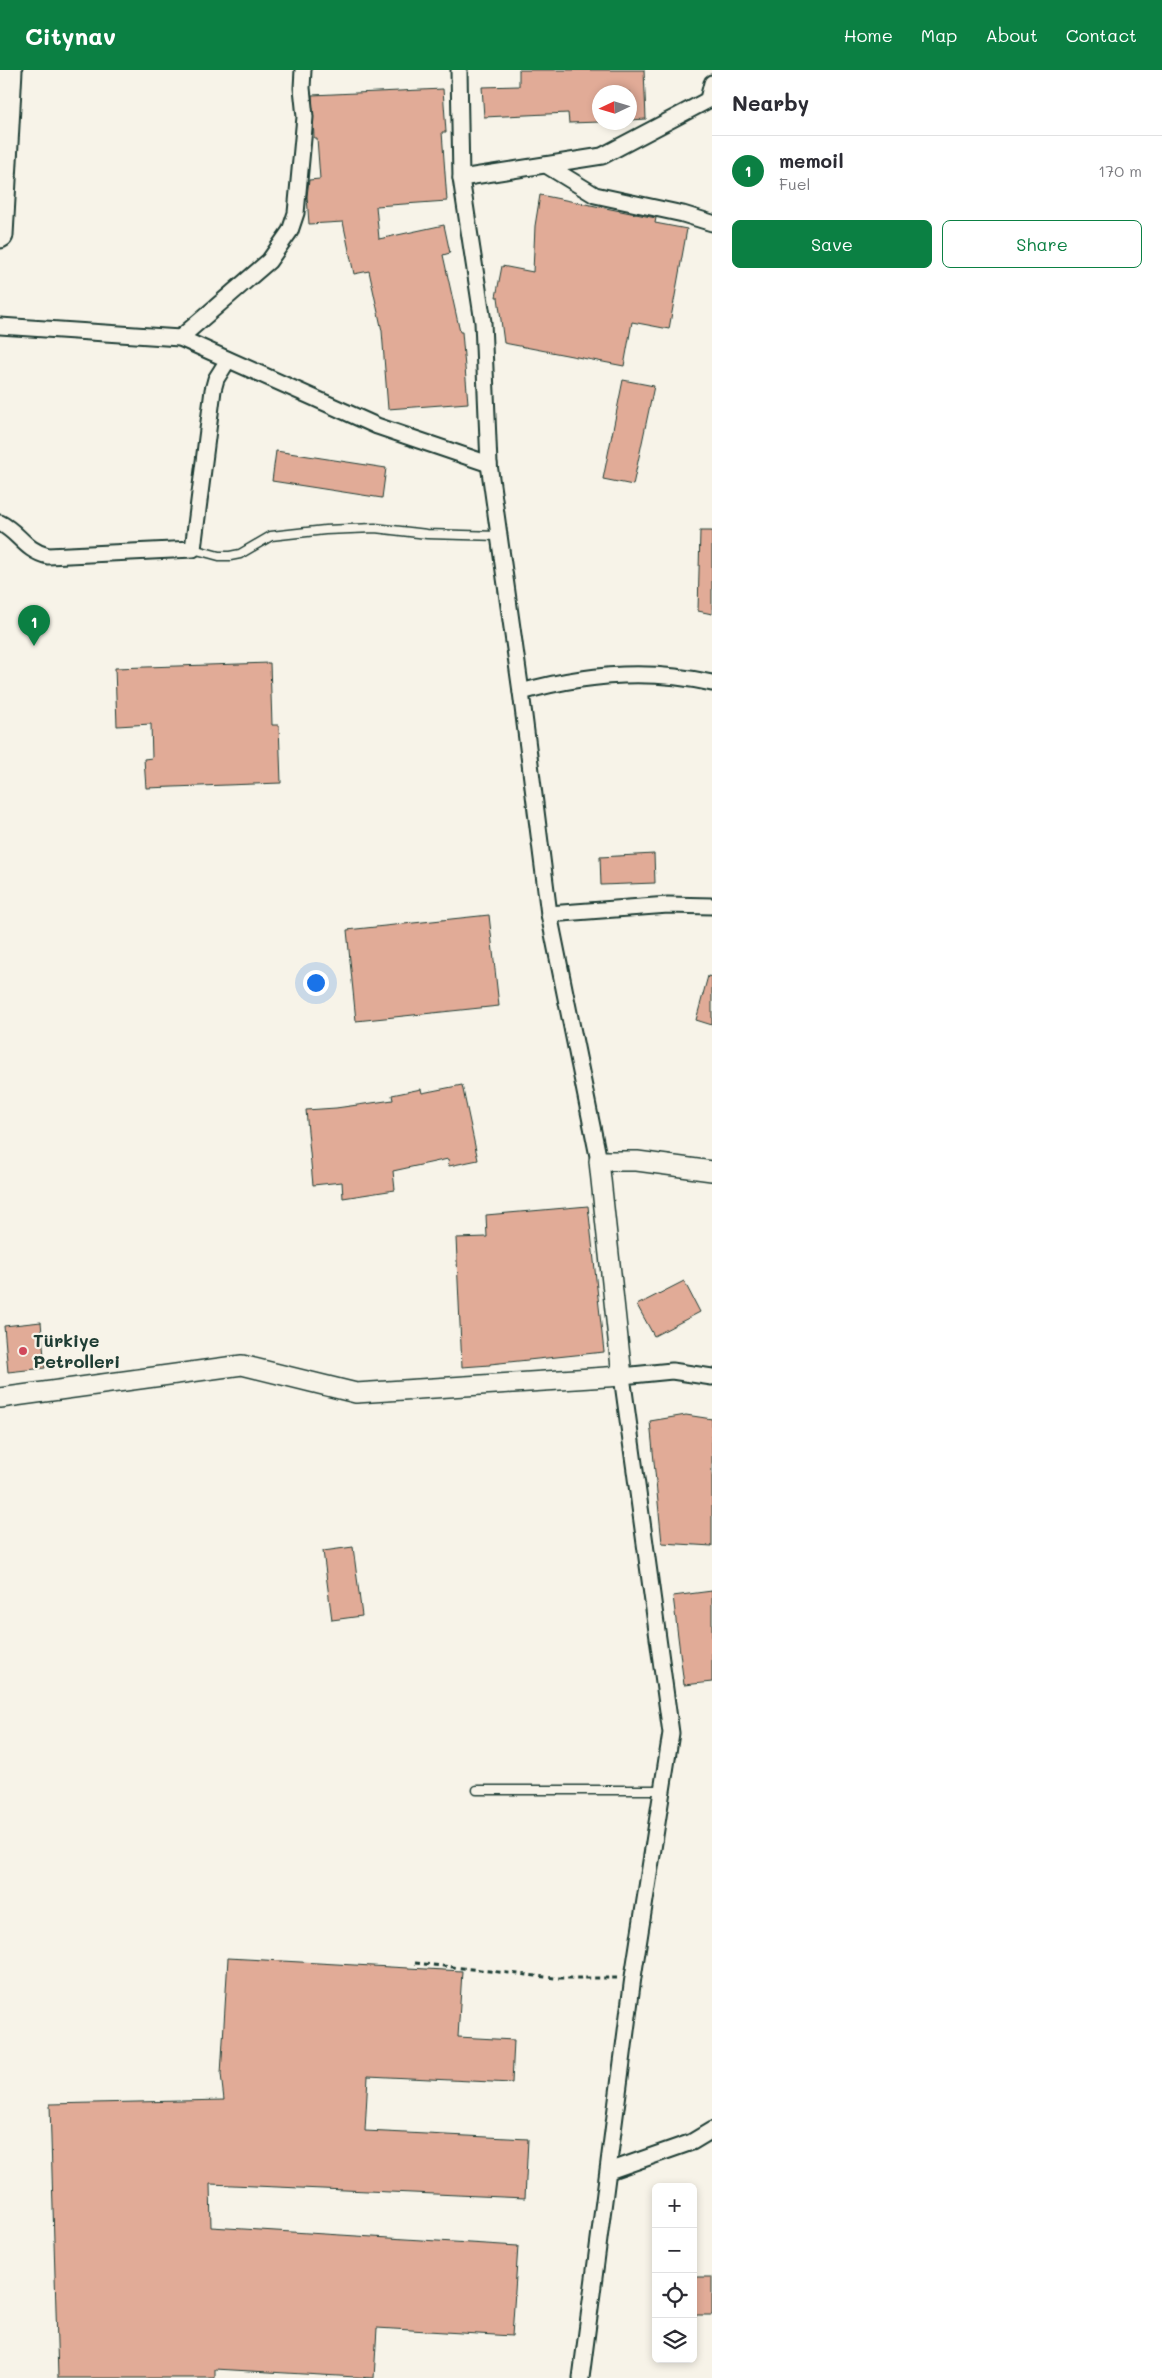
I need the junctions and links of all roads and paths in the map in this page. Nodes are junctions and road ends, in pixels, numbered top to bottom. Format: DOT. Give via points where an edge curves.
graph roads {
  1 [pos="9,70"];
  2 [pos="303,70"];
  3 [pos="459,70"];
  4 [pos="712,83"];
  5 [pos="710,98"];
  6 [pos="546,165"];
  7 [pos="461,178"];
  8 [pos="712,223"];
  9 [pos="0,235"];
  10 [pos="0,326"];
  11 [pos="180,338"];
  12 [pos="228,360"];
  13 [pos="489,464"];
  14 [pos="0,523"];
  15 [pos="499,536"];
  16 [pos="193,549"];
  17 [pos="712,682"];
  18 [pos="521,692"];
  19 [pos="712,906"];
  20 [pos="549,914"];
  21 [pos="599,1161"];
  22 [pos="712,1171"];
  23 [pos="622,1376"];
  24 [pos="712,1377"];
  25 [pos="0,1398"];
  26 [pos="477,1790"];
  27 [pos="663,1790"];
  28 [pos="416,1963"];
  29 [pos="633,1977"];
  30 [pos="712,2130"];
  31 [pos="609,2171"];
  32 [pos="581,2378"];
  1 -- 9 [label="highway"];
  2 -- 11 [label="street" via="304,127 296,213 290,231 269,261"];
  3 -- 7 [label="street"];
  4 -- 5 [label="street"];
  5 -- 6 [label="street" via="602,156"];
  6 -- 7 [label="street"];
  6 -- 8 [label="street" via="595,195"];
  7 -- 13 [label="street" via="483,322"];
  10 -- 11 [label="street"];
  11 -- 12 [label="street"];
  12 -- 13 [label="street" via="377,426"];
  12 -- 16 [label="street" via="216,379"];
  13 -- 15 [label="street"];
  14 -- 16 [label="street" via="28,548 48,556"];
  15 -- 16 [label="lane" via="342,529 271,536 240,554 230,556"];
  15 -- 18 [label="street"];
  17 -- 18 [label="street" via="668,675 602,675"];
  18 -- 20 [label="street"];
  19 -- 20 [label="street" via="668,905"];
  20 -- 21 [label="street"];
  21 -- 22 [label="street" via="637,1161"];
  21 -- 23 [label="street"];
  23 -- 24 [label="street" via="672,1371"];
  23 -- 25 [label="street" via="356,1393 242,1365"];
  23 -- 27 [label="street" via="672,1733"];
  26 -- 27 [label="lane"];
  27 -- 29 [label="street"];
  28 -- 29 [label="path" via="556,1978"];
  29 -- 31 [label="street"];
  30 -- 31 [label="street" via="692,2142"];
  31 -- 32 [label="street"];
}
